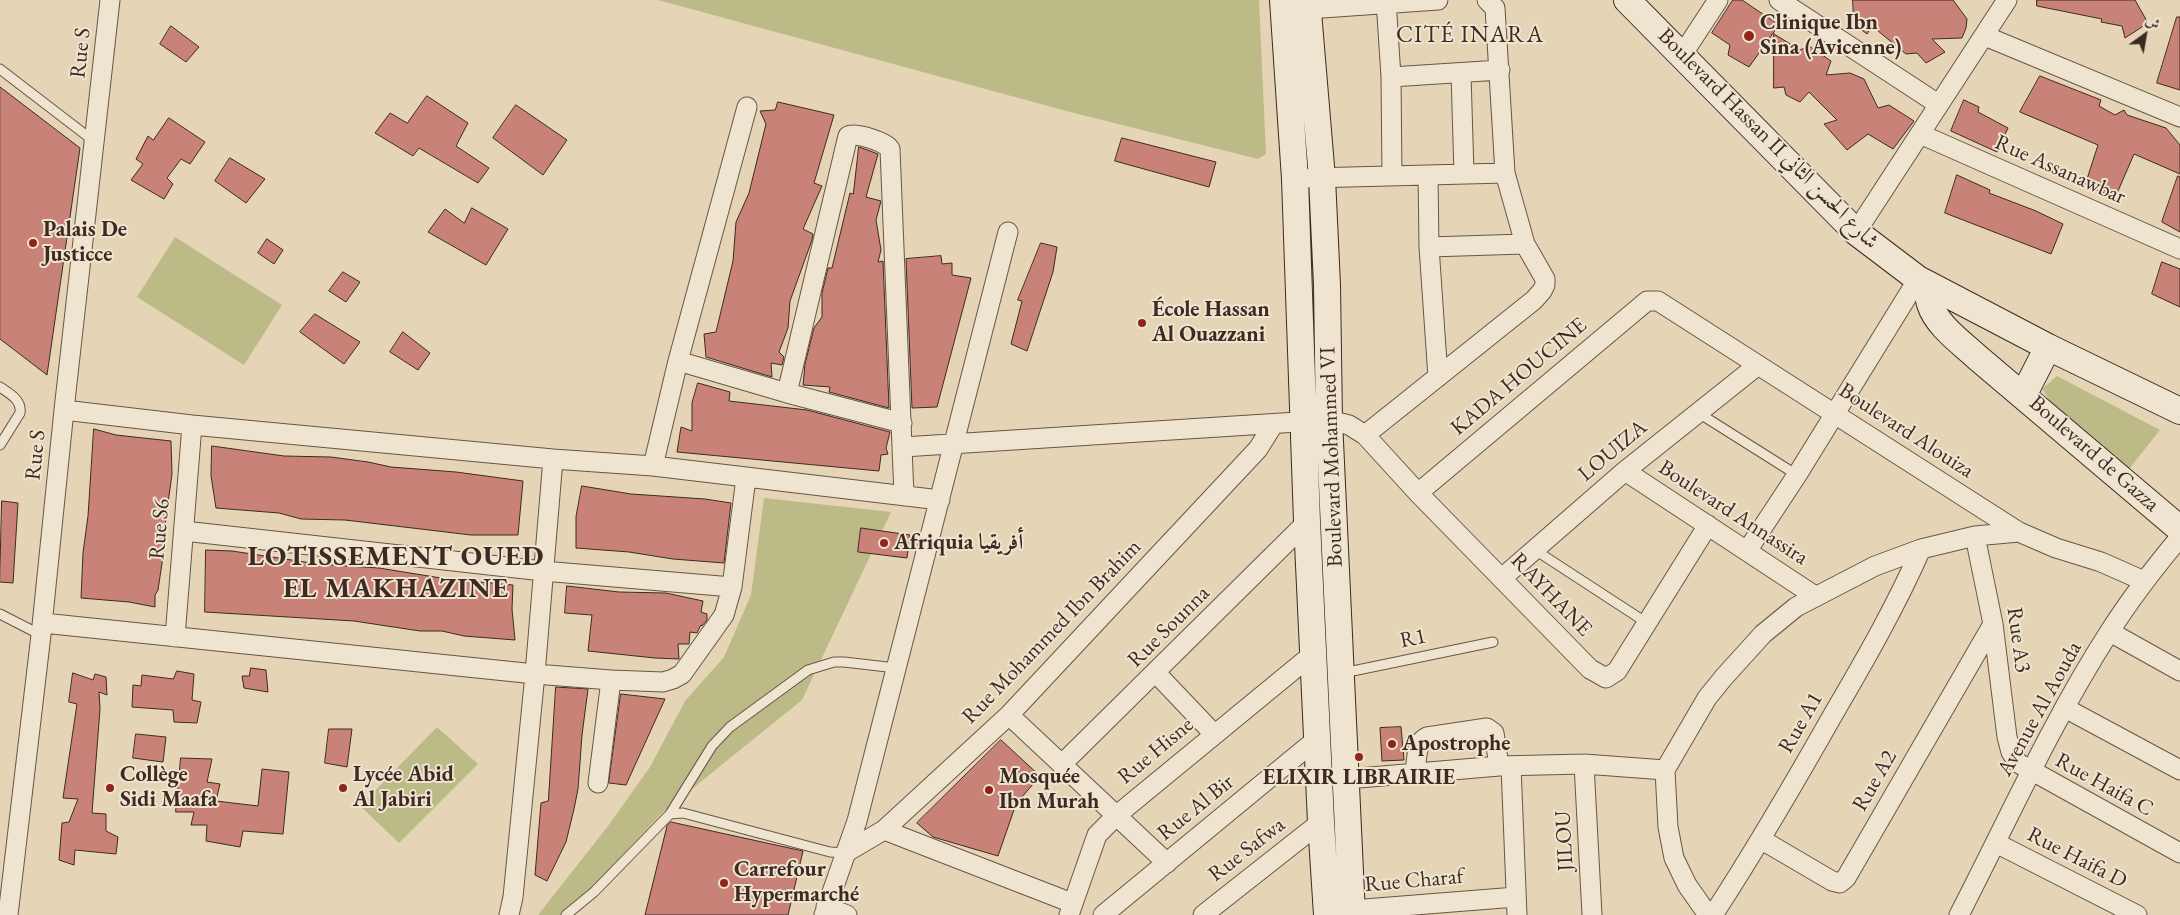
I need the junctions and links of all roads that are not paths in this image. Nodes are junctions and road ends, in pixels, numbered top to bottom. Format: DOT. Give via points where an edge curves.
graph roads {
  1 [pos="110,0"];
  2 [pos="1283,0"];
  3 [pos="1438,0"];
  4 [pos="1487,0"];
  5 [pos="1627,0"];
  6 [pos="1718,0"];
  7 [pos="1778,0"];
  8 [pos="2007,0"];
  9 [pos="1386,2"];
  10 [pos="1307,5"];
  11 [pos="1985,36"];
  12 [pos="1682,55"];
  13 [pos="0,69"];
  14 [pos="1500,70"];
  15 [pos="1461,74"];
  16 [pos="1391,77"];
  17 [pos="1938,104"];
  18 [pos="747,107"];
  19 [pos="2180,118"];
  20 [pos="1920,134"];
  21 [pos="95,142"];
  22 [pos="1505,173"];
  23 [pos="1464,174"];
  24 [pos="1428,175"];
  25 [pos="1392,176"];
  26 [pos="1322,178"];
  27 [pos="1295,179"];
  28 [pos="1008,232"];
  29 [pos="1856,232"];
  30 [pos="1525,244"];
  31 [pos="1429,247"];
  32 [pos="2180,249"];
  33 [pos="1923,281"];
  34 [pos="1653,300"];
  35 [pos="2048,347"];
  36 [pos="678,362"];
  37 [pos="1758,365"];
  38 [pos="1438,377"];
  39 [pos="0,387"];
  40 [pos="787,393"];
  41 [pos="2023,396"];
  42 [pos="64,410"];
  43 [pos="2180,410"];
  44 [pos="1697,412"];
  45 [pos="1835,413"];
  46 [pos="1329,420"];
  47 [pos="1303,422"];
  48 [pos="902,423"];
  49 [pos="192,425"];
  50 [pos="1273,425"];
  51 [pos="1365,435"];
  52 [pos="0,443"];
  53 [pos="954,444"];
  54 [pos="903,447"];
  55 [pos="553,459"];
  56 [pos="652,466"];
  57 [pos="1626,471"];
  58 [pos="1797,475"];
  59 [pos="746,478"];
  60 [pos="1418,493"];
  61 [pos="904,496"];
  62 [pos="940,500"];
  63 [pos="1308,522"];
  64 [pos="1708,525"];
  65 [pos="2180,529"];
  66 [pos="184,531"];
  67 [pos="2019,532"];
  68 [pos="1975,536"];
  69 [pos="2180,537"];
  70 [pos="1921,549"];
  71 [pos="1535,550"];
  72 [pos="1746,551"];
  73 [pos="543,571"];
  74 [pos="1502,578"];
  75 [pos="2144,581"];
  76 [pos="732,587"];
  77 [pos="1815,596"];
  78 [pos="0,614"];
  79 [pos="1647,623"];
  80 [pos="1993,624"];
  81 [pos="42,629"];
  82 [pos="2110,632"];
  83 [pos="175,637"];
  84 [pos="1492,642"];
  85 [pos="1314,653"];
  86 [pos="897,668"];
  87 [pos="2180,671"];
  88 [pos="1156,673"];
  89 [pos="1341,673"];
  90 [pos="535,674"];
  91 [pos="611,680"];
  92 [pos="2065,708"];
  93 [pos="1009,715"];
  94 [pos="1214,734"];
  95 [pos="1318,738"];
  96 [pos="1062,764"];
  97 [pos="1584,764"];
  98 [pos="1505,766"];
  99 [pos="1665,770"];
  100 [pos="2180,770"];
  101 [pos="2032,772"];
  102 [pos="1415,774"];
  103 [pos="1347,778"];
  104 [pos="598,783"];
  105 [pos="670,814"];
  106 [pos="1116,815"];
  107 [pos="1321,822"];
  108 [pos="884,830"];
  109 [pos="1762,840"];
  110 [pos="1996,843"];
  111 [pos="845,853"];
  112 [pos="2180,853"];
  113 [pos="1167,863"];
  114 [pos="1516,906"];
  115 [pos="1071,909"];
  116 [pos="825,911"];
  117 [pos="1335,913"];
  118 [pos="8,915"];
  119 [pos="509,915"];
  120 [pos="566,915"];
  121 [pos="847,915"];
  122 [pos="1103,915"];
  123 [pos="1203,915"];
  124 [pos="1592,915"];
  125 [pos="1708,915"];
  126 [pos="1714,915"];
  127 [pos="1959,915"];
  128 [pos="2137,915"];
  1 -- 21 [label="street, Rue S"];
  2 -- 27 [label="main road, Boulevard Mohammed VI"];
  3 -- 9 [label="street"];
  4 -- 14 [label="street" via="1495,8"];
  5 -- 12 [label="main road, Boulevard Hassan II شارع الحسن الثاني"];
  6 -- 12 [label="street"];
  7 -- 17 [label="street"];
  8 -- 11 [label="street"];
  9 -- 10 [label="street"];
  9 -- 16 [label="street"];
  10 -- 26 [label="main road, Boulevard Mohammed VI"];
  11 -- 17 [label="street"];
  11 -- 19 [label="street"];
  12 -- 29 [label="main road, Boulevard Hassan II شارع الحسن الثاني"];
  13 -- 21 [label="lane"];
  14 -- 15 [label="street"];
  14 -- 22 [label="street"];
  15 -- 16 [label="street"];
  15 -- 23 [label="street"];
  16 -- 25 [label="street"];
  17 -- 20 [label="street"];
  18 -- 36 [label="street"];
  20 -- 29 [label="street"];
  20 -- 32 [label="street, Rue Assanawbar"];
  21 -- 42 [label="street, Rue S"];
  22 -- 23 [label="street"];
  22 -- 30 [label="street"];
  23 -- 24 [label="street"];
  24 -- 25 [label="street"];
  24 -- 31 [label="street"];
  25 -- 26 [label="street"];
  26 -- 27 [label="street"];
  26 -- 46 [label="main road, Boulevard Mohammed VI"];
  27 -- 47 [label="main road, Boulevard Mohammed VI"];
  28 -- 53 [label="street"];
  29 -- 33 [label="main road, Boulevard Hassan II شارع الحسن الثاني"];
  30 -- 31 [label="street"];
  30 -- 38 [label="street" via="1545,279 1542,291"];
  31 -- 38 [label="street"];
  33 -- 35 [label="main road, Boulevard Hassan II شارع الحسن الثاني"];
  33 -- 41 [label="main road" via="1939,320"];
  33 -- 45 [label="street"];
  34 -- 37 [label="street, Boulevard Alouiza"];
  34 -- 60 [label="street, KADA HOUCINE" via="1647,301"];
  35 -- 41 [label="main road, Boulevard de Gazza"];
  35 -- 43 [label="main road, Boulevard Hassan II شارع الحسن الثاني"];
  36 -- 40 [label="street"];
  36 -- 56 [label="street"];
  37 -- 44 [label="street, LOUIZA"];
  37 -- 45 [label="street, Boulevard Alouiza"];
  38 -- 51 [label="street"];
  39 -- 52 [label="lane" via="21,407"];
  40 -- 48 [label="street"];
  40 -- 48 [label="street" via="848,136 854,134 885,144 890,149"];
  41 -- 65 [label="main road, Boulevard de Gazza"];
  42 -- 49 [label="street"];
  42 -- 81 [label="street, Rue S"];
  44 -- 57 [label="street, LOUIZA"];
  44 -- 58 [label="lane"];
  45 -- 58 [label="street"];
  45 -- 67 [label="street, Boulevard Alouiza"];
  46 -- 47 [label="street"];
  46 -- 51 [label="street, RAYHANE" via="1349,425"];
  46 -- 89 [label="main road, Boulevard Mohammed VI"];
  47 -- 50 [label="street"];
  47 -- 63 [label="main road, Boulevard Mohammed VI"];
  48 -- 54 [label="street"];
  49 -- 55 [label="street"];
  49 -- 66 [label="street, Rue S6"];
  50 -- 53 [label="street"];
  50 -- 93 [label="street, Rue Mohammed Ibn Brahim" via="1258,450"];
  51 -- 60 [label="street, RAYHANE"];
  53 -- 54 [label="street"];
  53 -- 62 [label="street"];
  54 -- 61 [label="street"];
  55 -- 56 [label="street"];
  55 -- 73 [label="street"];
  56 -- 59 [label="street"];
  57 -- 64 [label="street, Boulevard Annassira"];
  57 -- 71 [label="street, LOUIZA"];
  58 -- 72 [label="street"];
  59 -- 61 [label="street"];
  59 -- 76 [label="street"];
  60 -- 74 [label="street, RAYHANE"];
  61 -- 62 [label="street"];
  62 -- 86 [label="street"];
  63 -- 85 [label="main road, Boulevard Mohammed VI"];
  63 -- 88 [label="street, Rue Sounna"];
  64 -- 72 [label="street, Boulevard Annassira"];
  64 -- 79 [label="street, RAYHANE"];
  66 -- 73 [label="street"];
  66 -- 83 [label="street, Rue S6"];
  67 -- 68 [label="street"];
  67 -- 75 [label="street, Boulevard Alouiza"];
  68 -- 70 [label="street"];
  68 -- 80 [label="street, Rue A3"];
  69 -- 75 [label="street, Avenue Al Aouda"];
  70 -- 77 [label="street" via="1875,566"];
  70 -- 109 [label="street, Rue A1" via="1907,582"];
  71 -- 74 [label="street, LOUIZA"];
  71 -- 79 [label="lane"];
  72 -- 77 [label="street, Boulevard Annassira"];
  73 -- 76 [label="street"];
  73 -- 90 [label="street"];
  74 -- 79 [label="street, RAYHANE" via="1590,669 1606,678 1617,671"];
  75 -- 82 [label="street, Avenue Al Aouda"];
  76 -- 91 [label="street" via="724,615 682,674 662,682"];
  77 -- 99 [label="street" via="1763,634 1736,663 1707,698"];
  78 -- 81 [label="lane"];
  80 -- 101 [label="street, Rue A3" via="2007,738 2018,763"];
  80 -- 109 [label="street, Rue A2" via="1846,878 1840,883 1832,881"];
  81 -- 83 [label="street"];
  81 -- 118 [label="street, Rue S"];
  82 -- 87 [label="street"];
  82 -- 92 [label="street, Avenue Al Aouda"];
  83 -- 90 [label="street"];
  84 -- 89 [label="lane, R1"];
  85 -- 94 [label="street, Rue Hisne"];
  85 -- 95 [label="main road, Boulevard Mohammed VI"];
  86 -- 105 [label="lane" via="834,662 808,670 730,727 712,746"];
  86 -- 111 [label="street" via="857,821"];
  88 -- 94 [label="street"];
  88 -- 96 [label="street, Rue Sounna"];
  89 -- 103 [label="main road, Boulevard Mohammed VI"];
  90 -- 91 [label="street"];
  90 -- 119 [label="street"];
  91 -- 104 [label="street"];
  92 -- 100 [label="street"];
  92 -- 101 [label="street, Avenue Al Aouda"];
  93 -- 96 [label="street"];
  93 -- 108 [label="street, Rue Mohammed Ibn Brahim"];
  94 -- 106 [label="street, Rue Hisne"];
  95 -- 107 [label="main road, Boulevard Mohammed VI"];
  95 -- 113 [label="street, Rue Al Bir"];
  96 -- 106 [label="street"];
  97 -- 98 [label="street"];
  97 -- 99 [label="street"];
  97 -- 124 [label="street, JILOU"];
  98 -- 102 [label="street"];
  98 -- 102 [label="street" via="1494,733 1487,728 1421,739"];
  98 -- 114 [label="street"];
  99 -- 125 [label="street" via="1668,827 1674,858 1686,885"];
  101 -- 110 [label="street, Avenue Al Aouda"];
  101 -- 112 [label="street, Rue Haifa C"];
  102 -- 103 [label="street"];
  103 -- 117 [label="main road, Boulevard Mohammed VI"];
  105 -- 111 [label="lane" via="683,813 830,852"];
  105 -- 120 [label="lane" via="594,892"];
  106 -- 113 [label="street"];
  106 -- 115 [label="street, Rue Hisne" via="1097,835"];
  107 -- 117 [label="main road, Boulevard Mohammed VI"];
  107 -- 123 [label="street, Rue Safwa"];
  108 -- 111 [label="street, Rue Mohammed Ibn Brahim"];
  108 -- 115 [label="street"];
  109 -- 126 [label="street, Rue A1"];
  110 -- 127 [label="street, Avenue Al Aouda"];
  110 -- 128 [label="street, Rue Haifa D"];
  111 -- 116 [label="street"];
  113 -- 122 [label="street, Rue Al Bir"];
  114 -- 117 [label="street, Rue Charaf"];
  116 -- 121 [label="street"];
}
